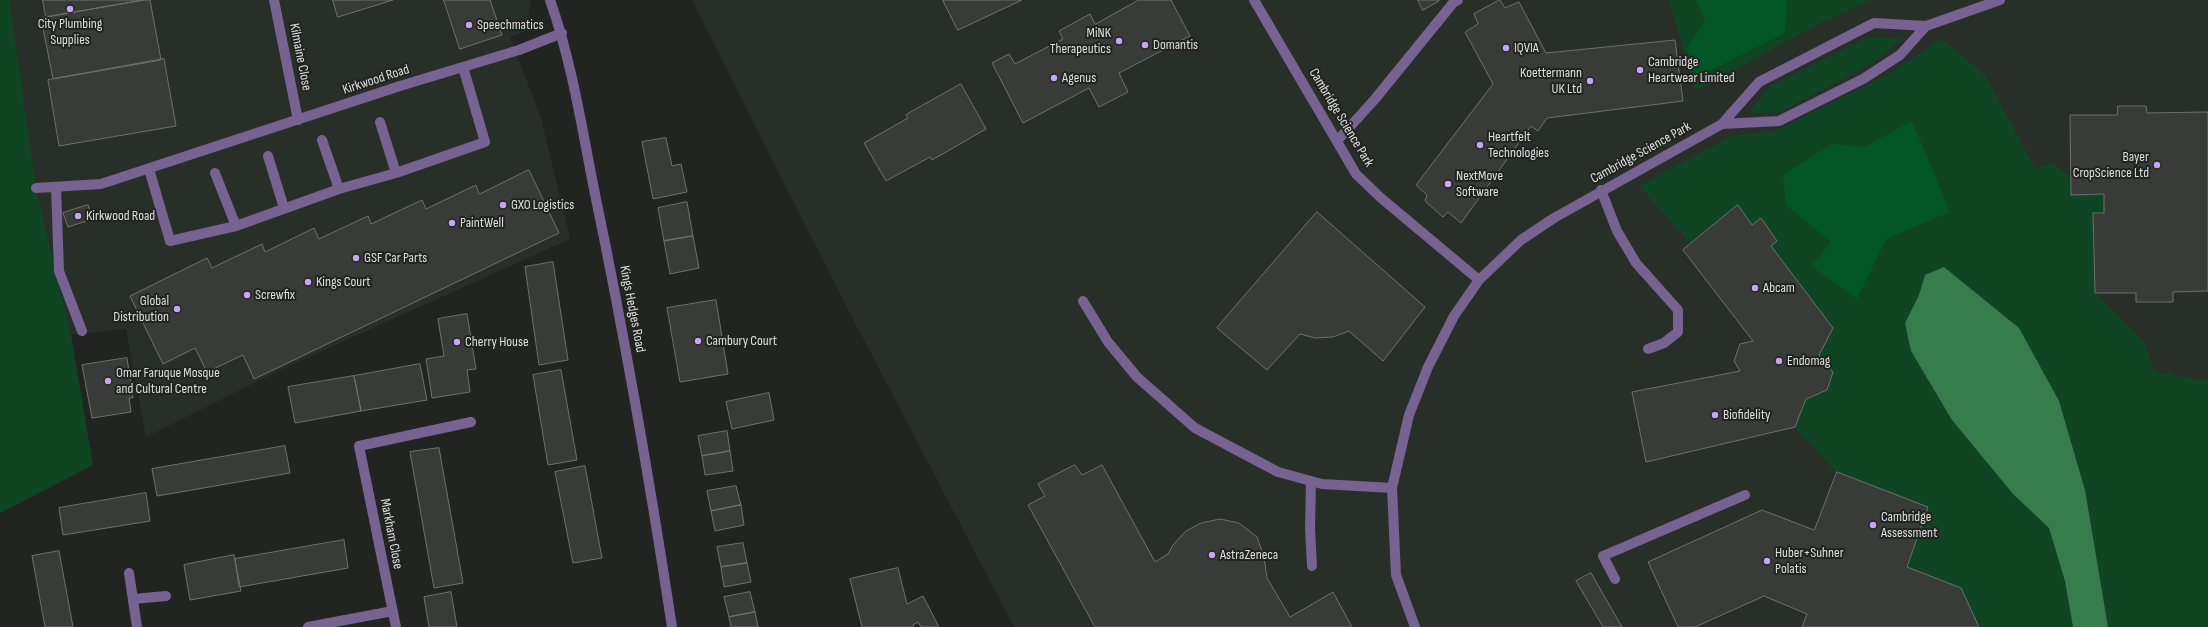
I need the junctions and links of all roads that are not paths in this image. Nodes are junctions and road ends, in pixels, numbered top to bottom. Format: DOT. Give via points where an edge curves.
graph roads {
  1 [pos="274,0"];
  2 [pos="550,0"];
  3 [pos="1254,0"];
  4 [pos="1458,0"];
  5 [pos="2000,0"];
  6 [pos="1926,26"];
  7 [pos="562,33"];
  8 [pos="463,67"];
  9 [pos="298,120"];
  10 [pos="380,122"];
  11 [pos="1722,124"];
  12 [pos="322,140"];
  13 [pos="1337,142"];
  14 [pos="268,156"];
  15 [pos="149,169"];
  16 [pos="215,173"];
  17 [pos="396,173"];
  18 [pos="56,187"];
  19 [pos="36,188"];
  20 [pos="339,189"];
  21 [pos="1601,190"];
  22 [pos="284,208"];
  23 [pos="236,226"];
  24 [pos="1479,280"];
  25 [pos="1083,301"];
  26 [pos="82,331"];
  27 [pos="1648,349"];
  28 [pos="471,422"];
  29 [pos="1311,481"];
  30 [pos="1392,488"];
  31 [pos="1745,495"];
  32 [pos="1312,566"];
  33 [pos="129,573"];
  34 [pos="1615,579"];
  35 [pos="166,596"];
  36 [pos="133,600"];
  37 [pos="393,611"];
  38 [pos="137,627"];
  39 [pos="308,627"];
  40 [pos="396,627"];
  41 [pos="672,627"];
  42 [pos="1415,627"];
  1 -- 9 [label="street, Kilmaine Close"];
  2 -- 7 [label="street, Kings Hedges Road"];
  3 -- 13 [label="street, Cambridge Science Park"];
  4 -- 13 [label="street"];
  5 -- 6 [label="street, Cambridge Science Park"];
  6 -- 11 [label="street, Cambridge Science Park" via="1900,54 1864,79 1779,121"];
  6 -- 11 [label="street, Cambridge Science Park" via="1874,24 1759,82"];
  7 -- 8 [label="street, Kirkwood Road" via="519,50"];
  7 -- 41 [label="street, Kings Hedges Road" via="642,434"];
  8 -- 9 [label="street, Kirkwood Road"];
  8 -- 17 [label="street" via="485,142"];
  9 -- 15 [label="street, Kirkwood Road"];
  10 -- 17 [label="street"];
  11 -- 21 [label="street, Cambridge Science Park"];
  12 -- 20 [label="street"];
  13 -- 24 [label="street, Cambridge Science Park" via="1356,174"];
  14 -- 22 [label="street"];
  15 -- 18 [label="street, Kirkwood Road" via="101,184"];
  15 -- 23 [label="street" via="170,241"];
  16 -- 23 [label="street"];
  17 -- 20 [label="street"];
  18 -- 19 [label="street, Kirkwood Road"];
  18 -- 26 [label="street" via="58,271"];
  20 -- 22 [label="street"];
  21 -- 24 [label="street, Cambridge Science Park" via="1521,240"];
  21 -- 27 [label="street" via="1617,231 1636,263 1678,310 1678,332 1664,343"];
  22 -- 23 [label="street"];
  24 -- 30 [label="street, Cambridge Science Park" via="1454,316 1426,373 1409,415"];
  25 -- 29 [label="street" via="1108,342 1137,377 1195,428 1278,472"];
  28 -- 37 [label="street, Markham Close" via="359,446"];
  29 -- 30 [label="street" via="1322,484"];
  29 -- 32 [label="street"];
  30 -- 42 [label="street, Cambridge Science Park" via="1396,575"];
  31 -- 34 [label="street" via="1603,556"];
  33 -- 36 [label="street"];
  35 -- 36 [label="street"];
  36 -- 38 [label="street"];
  37 -- 39 [label="street"];
  37 -- 40 [label="street, Markham Close"];
}
